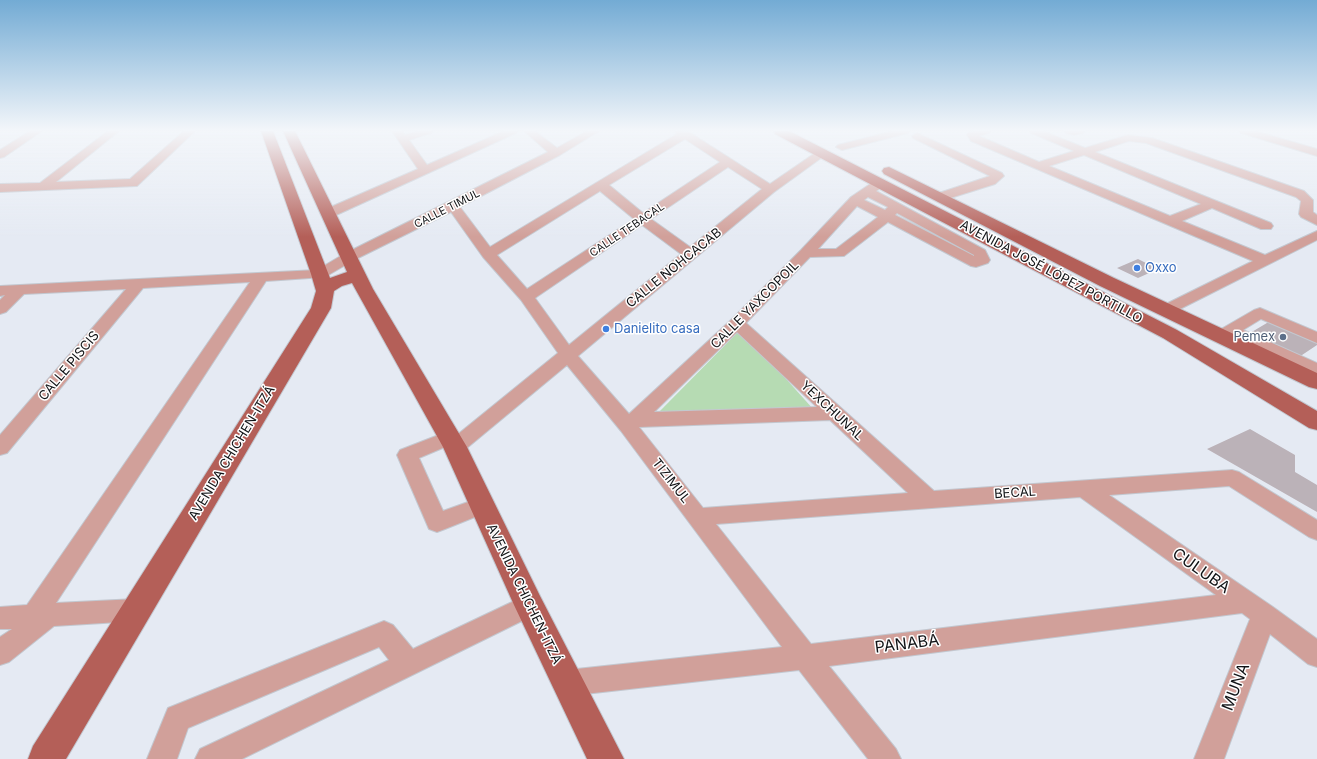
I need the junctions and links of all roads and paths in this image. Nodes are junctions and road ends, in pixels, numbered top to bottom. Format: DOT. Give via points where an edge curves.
graph roads {
  1 [pos="67,166"];
  2 [pos="151,166"];
  3 [pos="280,166"];
  4 [pos="307,166"];
  5 [pos="422,166"];
  6 [pos="433,166"];
  7 [pos="530,166"];
  8 [pos="629,166"];
  9 [pos="721,166"];
  10 [pos="734,166"];
  11 [pos="803,166"];
  12 [pos="847,166"];
  13 [pos="882,166"];
  14 [pos="979,166"];
  15 [pos="1039,166"];
  16 [pos="1122,166"];
  17 [pos="1222,166"];
  18 [pos="425,170"];
  19 [pos="601,185"];
  20 [pos="42,186"];
  21 [pos="0,188"];
  22 [pos="770,189"];
  23 [pos="867,191"];
  24 [pos="940,197"];
  25 [pos="1211,204"];
  26 [pos="453,206"];
  27 [pos="891,211"];
  28 [pos="330,213"];
  29 [pos="642,220"];
  30 [pos="1317,221"];
  31 [pos="1170,222"];
  32 [pos="1266,226"];
  33 [pos="1317,235"];
  34 [pos="806,253"];
  35 [pos="488,254"];
  36 [pos="690,255"];
  37 [pos="1266,261"];
  38 [pos="353,266"];
  39 [pos="261,277"];
  40 [pos="322,281"];
  41 [pos="138,284"];
  42 [pos="20,290"];
  43 [pos="0,291"];
  44 [pos="526,297"];
  45 [pos="0,309"];
  46 [pos="1166,310"];
  47 [pos="737,323"];
  48 [pos="1227,334"];
  49 [pos="1317,338"];
  50 [pos="568,354"];
  51 [pos="1308,366"];
  52 [pos="1317,382"];
  53 [pos="834,413"];
  54 [pos="632,422"];
  55 [pos="1317,422"];
  56 [pos="452,442"];
  57 [pos="0,448"];
  58 [pos="1084,489"];
  59 [pos="928,499"];
  60 [pos="482,505"];
  61 [pos="699,517"];
  62 [pos="1317,531"];
  63 [pos="529,605"];
  64 [pos="1255,609"];
  65 [pos="136,610"];
  66 [pos="42,616"];
  67 [pos="0,618"];
  68 [pos="0,653"];
  69 [pos="1317,655"];
  70 [pos="805,657"];
  71 [pos="409,664"];
  72 [pos="567,683"];
  73 [pos="46,759"];
  74 [pos="162,759"];
  75 [pos="210,759"];
  76 [pos="606,759"];
  77 [pos="886,759"];
  78 [pos="1209,759"];
  1 -- 20 [label="street"];
  2 -- 20 [label="street" via="133,183"];
  3 -- 40 [label="main road"];
  4 -- 28 [label="main road, AVENIDA CHICHEN-ITZÁ"];
  5 -- 18 [label="street"];
  6 -- 18 [label="street"];
  7 -- 26 [label="street, CALLE TIMUL"];
  8 -- 19 [label="street"];
  9 -- 29 [label="street, CALLE TEBACAL"];
  10 -- 22 [label="street"];
  11 -- 22 [label="street, CALLE NOHCACAB"];
  12 -- 23 [label="main road, AVENIDA JOSÉ LÓPEZ PORTILLO"];
  13 -- 24 [label="main road, AVENIDA JOSÉ LÓPEZ PORTILLO"];
  14 -- 24 [label="street" via="998,176 991,181"];
  15 -- 31 [label="street"];
  16 -- 25 [label="street"];
  17 -- 30 [label="street" via="1300,194 1307,200 1306,214"];
  18 -- 28 [label="street"];
  19 -- 29 [label="street"];
  19 -- 35 [label="street"];
  20 -- 21 [label="street"];
  22 -- 36 [label="street, CALLE NOHCACAB"];
  23 -- 27 [label="street"];
  23 -- 34 [label="street, CALLE YAXCOPOIL"];
  23 -- 55 [label="main road, AVENIDA JOSÉ LÓPEZ PORTILLO" via="1170,334"];
  24 -- 46 [label="main road, AVENIDA JOSÉ LÓPEZ PORTILLO"];
  25 -- 31 [label="street"];
  25 -- 32 [label="street"];
  26 -- 35 [label="street, TIZIMUL"];
  26 -- 38 [label="street, CALLE TIMUL"];
  27 -- 27 [label="street" via="976,263 983,260 980,253"];
  27 -- 34 [label="street" via="839,253"];
  28 -- 38 [label="main road, AVENIDA CHICHEN-ITZÁ"];
  29 -- 36 [label="street"];
  29 -- 44 [label="street, CALLE TEBACAL"];
  31 -- 37 [label="street"];
  33 -- 37 [label="street"];
  34 -- 47 [label="street, CALLE YAXCOPOIL"];
  35 -- 44 [label="street, TIZIMUL"];
  36 -- 50 [label="street, CALLE NOHCACAB"];
  37 -- 46 [label="street"];
  38 -- 40 [label="main road" via="335,282"];
  38 -- 56 [label="main road, AVENIDA CHICHEN-ITZÁ"];
  39 -- 40 [label="street"];
  39 -- 41 [label="street"];
  39 -- 66 [label="street"];
  40 -- 65 [label="main road, AVENIDA CHICHEN-ITZÁ" via="321,308"];
  41 -- 42 [label="street"];
  41 -- 57 [label="street, CALLE PISCIS"];
  42 -- 43 [label="street"];
  42 -- 45 [label="street"];
  44 -- 50 [label="street, TIZIMUL"];
  46 -- 48 [label="main road, AVENIDA JOSÉ LÓPEZ PORTILLO"];
  47 -- 53 [label="street, YEXCHUNAL"];
  47 -- 54 [label="street, CALLE YAXCOPOIL"];
  48 -- 49 [label="street" via="1260,313"];
  48 -- 51 [label="main road, AVENIDA JOSÉ LÓPEZ PORTILLO"];
  50 -- 54 [label="street, TIZIMUL"];
  50 -- 56 [label="street, CALLE NOHCACAB"];
  51 -- 52 [label="main road, AVENIDA JOSÉ LÓPEZ PORTILLO"];
  53 -- 54 [label="street"];
  53 -- 59 [label="street, YEXCHUNAL"];
  54 -- 61 [label="street, TIZIMUL"];
  56 -- 60 [label="main road, AVENIDA CHICHEN-ITZÁ"];
  56 -- 60 [label="street, CALLE NOHCACAB" via="407,455 437,523"];
  58 -- 59 [label="street, BECAL"];
  58 -- 62 [label="street, BECAL" via="1232,478"];
  58 -- 64 [label="street, CULUBA"];
  59 -- 61 [label="street, BECAL"];
  60 -- 63 [label="main road, AVENIDA CHICHEN-ITZÁ"];
  61 -- 70 [label="street, TIZIMUL"];
  63 -- 71 [label="street"];
  63 -- 72 [label="main road, AVENIDA CHICHEN-ITZÁ"];
  64 -- 69 [label="street, CULUBA"];
  64 -- 70 [label="street, PANABÁ"];
  64 -- 78 [label="street, MUNA"];
  65 -- 66 [label="street"];
  65 -- 73 [label="main road, AVENIDA CHICHEN-ITZÁ"];
  66 -- 67 [label="street"];
  66 -- 68 [label="street"];
  70 -- 72 [label="street, PANABÁ"];
  70 -- 77 [label="street, TIZIMUL"];
  71 -- 74 [label="street" via="384,633 178,718"];
  71 -- 75 [label="street"];
  72 -- 76 [label="main road, AVENIDA CHICHEN-ITZÁ"];
}
